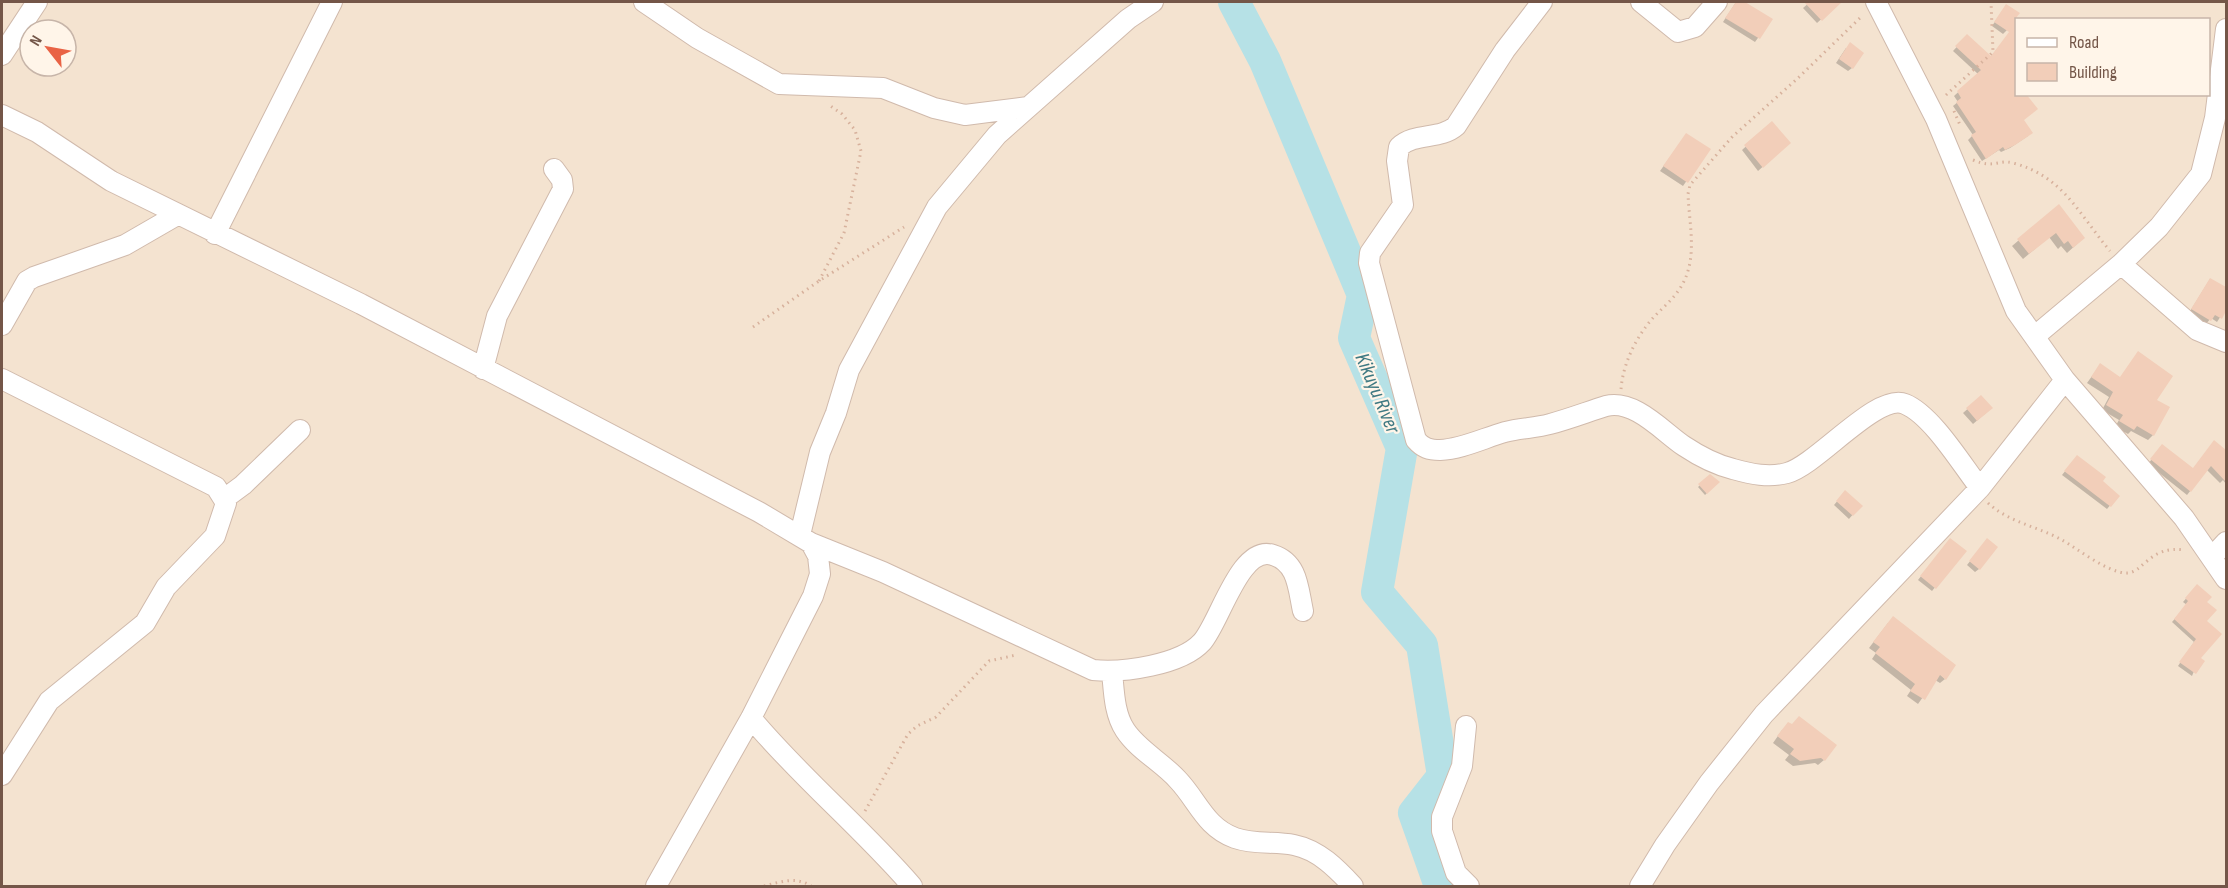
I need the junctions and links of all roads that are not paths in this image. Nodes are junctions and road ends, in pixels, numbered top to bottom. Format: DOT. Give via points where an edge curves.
graph roads {
  1 [pos="37,2"];
  2 [pos="333,2"];
  3 [pos="644,2"];
  4 [pos="1152,2"];
  5 [pos="1542,2"];
  6 [pos="1641,2"];
  7 [pos="1717,2"];
  8 [pos="1876,2"];
  9 [pos="2226,28"];
  10 [pos="2,55"];
  11 [pos="1028,107"];
  12 [pos="2,115"];
  13 [pos="554,169"];
  14 [pos="177,215"];
  15 [pos="215,234"];
  16 [pos="2121,264"];
  17 [pos="2,325"];
  18 [pos="2035,336"];
  19 [pos="2226,342"];
  20 [pos="483,369"];
  21 [pos="2,379"];
  22 [pos="2065,380"];
  23 [pos="300,430"];
  24 [pos="1978,490"];
  25 [pos="224,499"];
  26 [pos="806,539"];
  27 [pos="2226,542"];
  28 [pos="2209,554"];
  29 [pos="2226,579"];
  30 [pos="1303,611"];
  31 [pos="1112,672"];
  32 [pos="751,718"];
  33 [pos="1466,726"];
  34 [pos="2,775"];
  35 [pos="656,886"];
  36 [pos="912,886"];
  37 [pos="1353,886"];
  38 [pos="1469,886"];
  39 [pos="1640,886"];
  1 -- 10 [label="street"];
  2 -- 15 [label="street"];
  3 -- 11 [label="street" via="779,84 883,88 934,108 965,115"];
  4 -- 11 [label="street"];
  5 -- 24 [label="street" via="1505,50 1456,126 1450,131 1415,138 1400,147 1397,161 1403,205 1374,244 1369,262 1416,440 1441,450 1508,431 1548,425 1606,406 1623,406 1706,459 1731,469 1772,476 1802,467 1888,404 1905,403 1943,440"];
  6 -- 7 [label="street" via="1678,32 1695,27"];
  8 -- 18 [label="street" via="1952,153 2000,278"];
  9 -- 16 [label="street" via="2215,118 2201,174 2158,227"];
  11 -- 26 [label="street" via="997,135 937,207 849,370 820,452"];
  12 -- 14 [label="street" via="37,132 111,181"];
  13 -- 20 [label="street" via="563,189 497,316"];
  14 -- 15 [label="street"];
  14 -- 17 [label="street" via="125,245 33,277 16,297"];
  15 -- 20 [label="street" via="361,304"];
  16 -- 18 [label="street"];
  16 -- 19 [label="street" via="2197,330"];
  18 -- 22 [label="street"];
  20 -- 26 [label="street"];
  21 -- 25 [label="street" via="216,486"];
  22 -- 24 [label="street"];
  22 -- 28 [label="street" via="2184,518"];
  23 -- 25 [label="street"];
  24 -- 39 [label="street" via="1764,714 1709,783"];
  25 -- 34 [label="street" via="215,536 166,587 145,623 49,701"];
  26 -- 31 [label="street" via="1093,670"];
  26 -- 32 [label="street" via="818,556 820,574 813,596"];
  27 -- 28 [label="street"];
  28 -- 29 [label="street"];
  30 -- 31 [label="street" via="1292,568 1284,559 1269,553 1255,557 1244,566 1201,643 1181,656"];
  31 -- 37 [label="street" via="1116,708 1124,729 1179,781 1215,827 1253,843 1294,845 1316,853"];
  32 -- 35 [label="street"];
  32 -- 36 [label="street" via="786,759"];
  33 -- 38 [label="street" via="1462,766 1442,817 1442,831 1456,873"];
}
